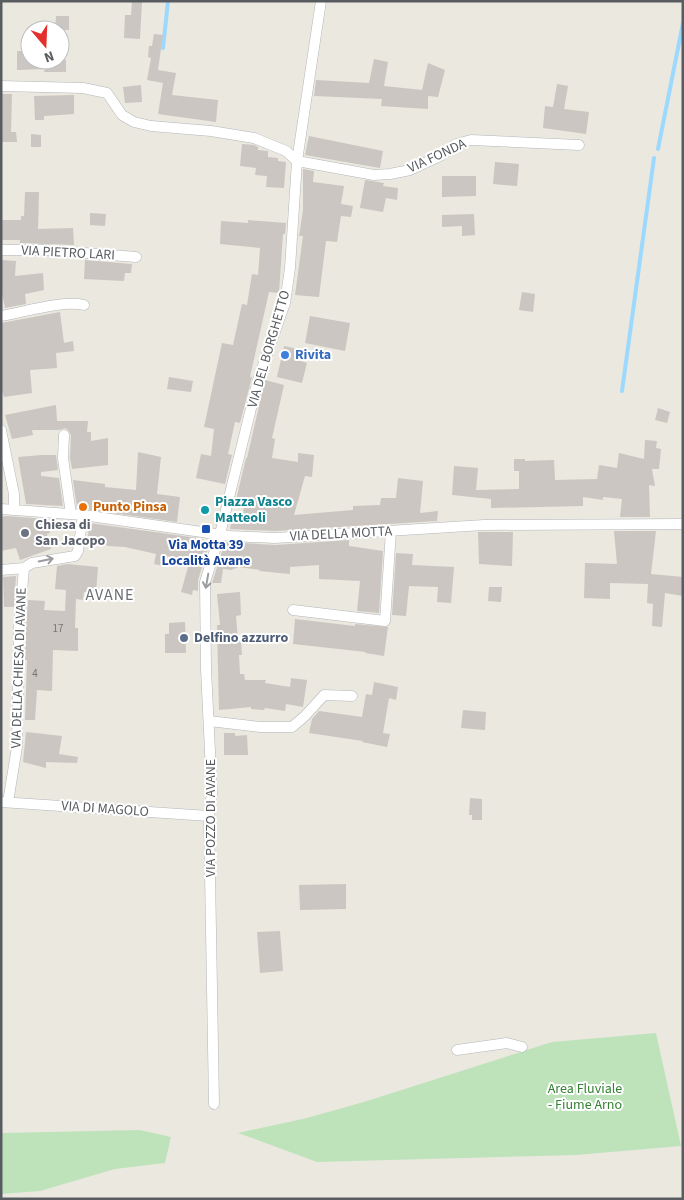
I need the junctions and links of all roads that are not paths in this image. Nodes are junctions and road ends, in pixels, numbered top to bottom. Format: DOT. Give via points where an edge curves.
graph roads {
  1 [pos="321,1"];
  2 [pos="1,86"];
  3 [pos="579,145"];
  4 [pos="297,161"];
  5 [pos="1,250"];
  6 [pos="136,257"];
  7 [pos="84,305"];
  8 [pos="1,316"];
  9 [pos="1,430"];
  10 [pos="64,435"];
  11 [pos="1,509"];
  12 [pos="14,509"];
  13 [pos="71,514"];
  14 [pos="83,515"];
  15 [pos="683,524"];
  16 [pos="391,531"];
  17 [pos="220,534"];
  18 [pos="24,568"];
  19 [pos="1,570"];
  20 [pos="293,610"];
  21 [pos="352,696"];
  22 [pos="209,721"];
  23 [pos="4,802"];
  24 [pos="210,816"];
  25 [pos="522,1047"];
  26 [pos="457,1050"];
  27 [pos="214,1104"];
  1 -- 4 [label="street, VIA DEL BORGHETTO"];
  2 -- 4 [label="street" via="83,88 107,93 122,115 134,122 254,138 286,151"];
  3 -- 4 [label="street, VIA FONDA" via="471,140 456,144 442,155 410,170 374,175"];
  4 -- 17 [label="street, VIA DEL BORGHETTO" via="285,303 258,380"];
  5 -- 6 [label="street, VIA PIETRO LARI"];
  7 -- 8 [label="street" via="64,305"];
  9 -- 12 [label="street"];
  10 -- 13 [label="street" via="63,458"];
  11 -- 12 [label="street, VIA DELLA MOTTA"];
  12 -- 13 [label="street, VIA DELLA MOTTA"];
  13 -- 14 [label="street, VIA DELLA MOTTA"];
  14 -- 17 [label="street, VIA DELLA MOTTA"];
  18 -- 14 [label="street, VIA DELLA CHIESA DI AVANE, one-way" via="32,563 75,556"];
  15 -- 16 [label="street, VIA DELLA MOTTA" via="484,524"];
  16 -- 17 [label="street, VIA DELLA MOTTA" via="276,538"];
  16 -- 20 [label="street" via="386,621"];
  17 -- 22 [label="street, VIA POZZO DI AVANE, one-way" via="205,582"];
  18 -- 19 [label="street"];
  18 -- 23 [label="street, VIA DELLA CHIESA DI AVANE" via="19,637 18,746"];
  21 -- 22 [label="street" via="324,695 292,727"];
  22 -- 24 [label="street, VIA POZZO DI AVANE"];
  23 -- 24 [label="street, VIA DI MAGOLO"];
  24 -- 27 [label="street, VIA POZZO DI AVANE"];
  25 -- 26 [label="street" via="507,1043"];
}
